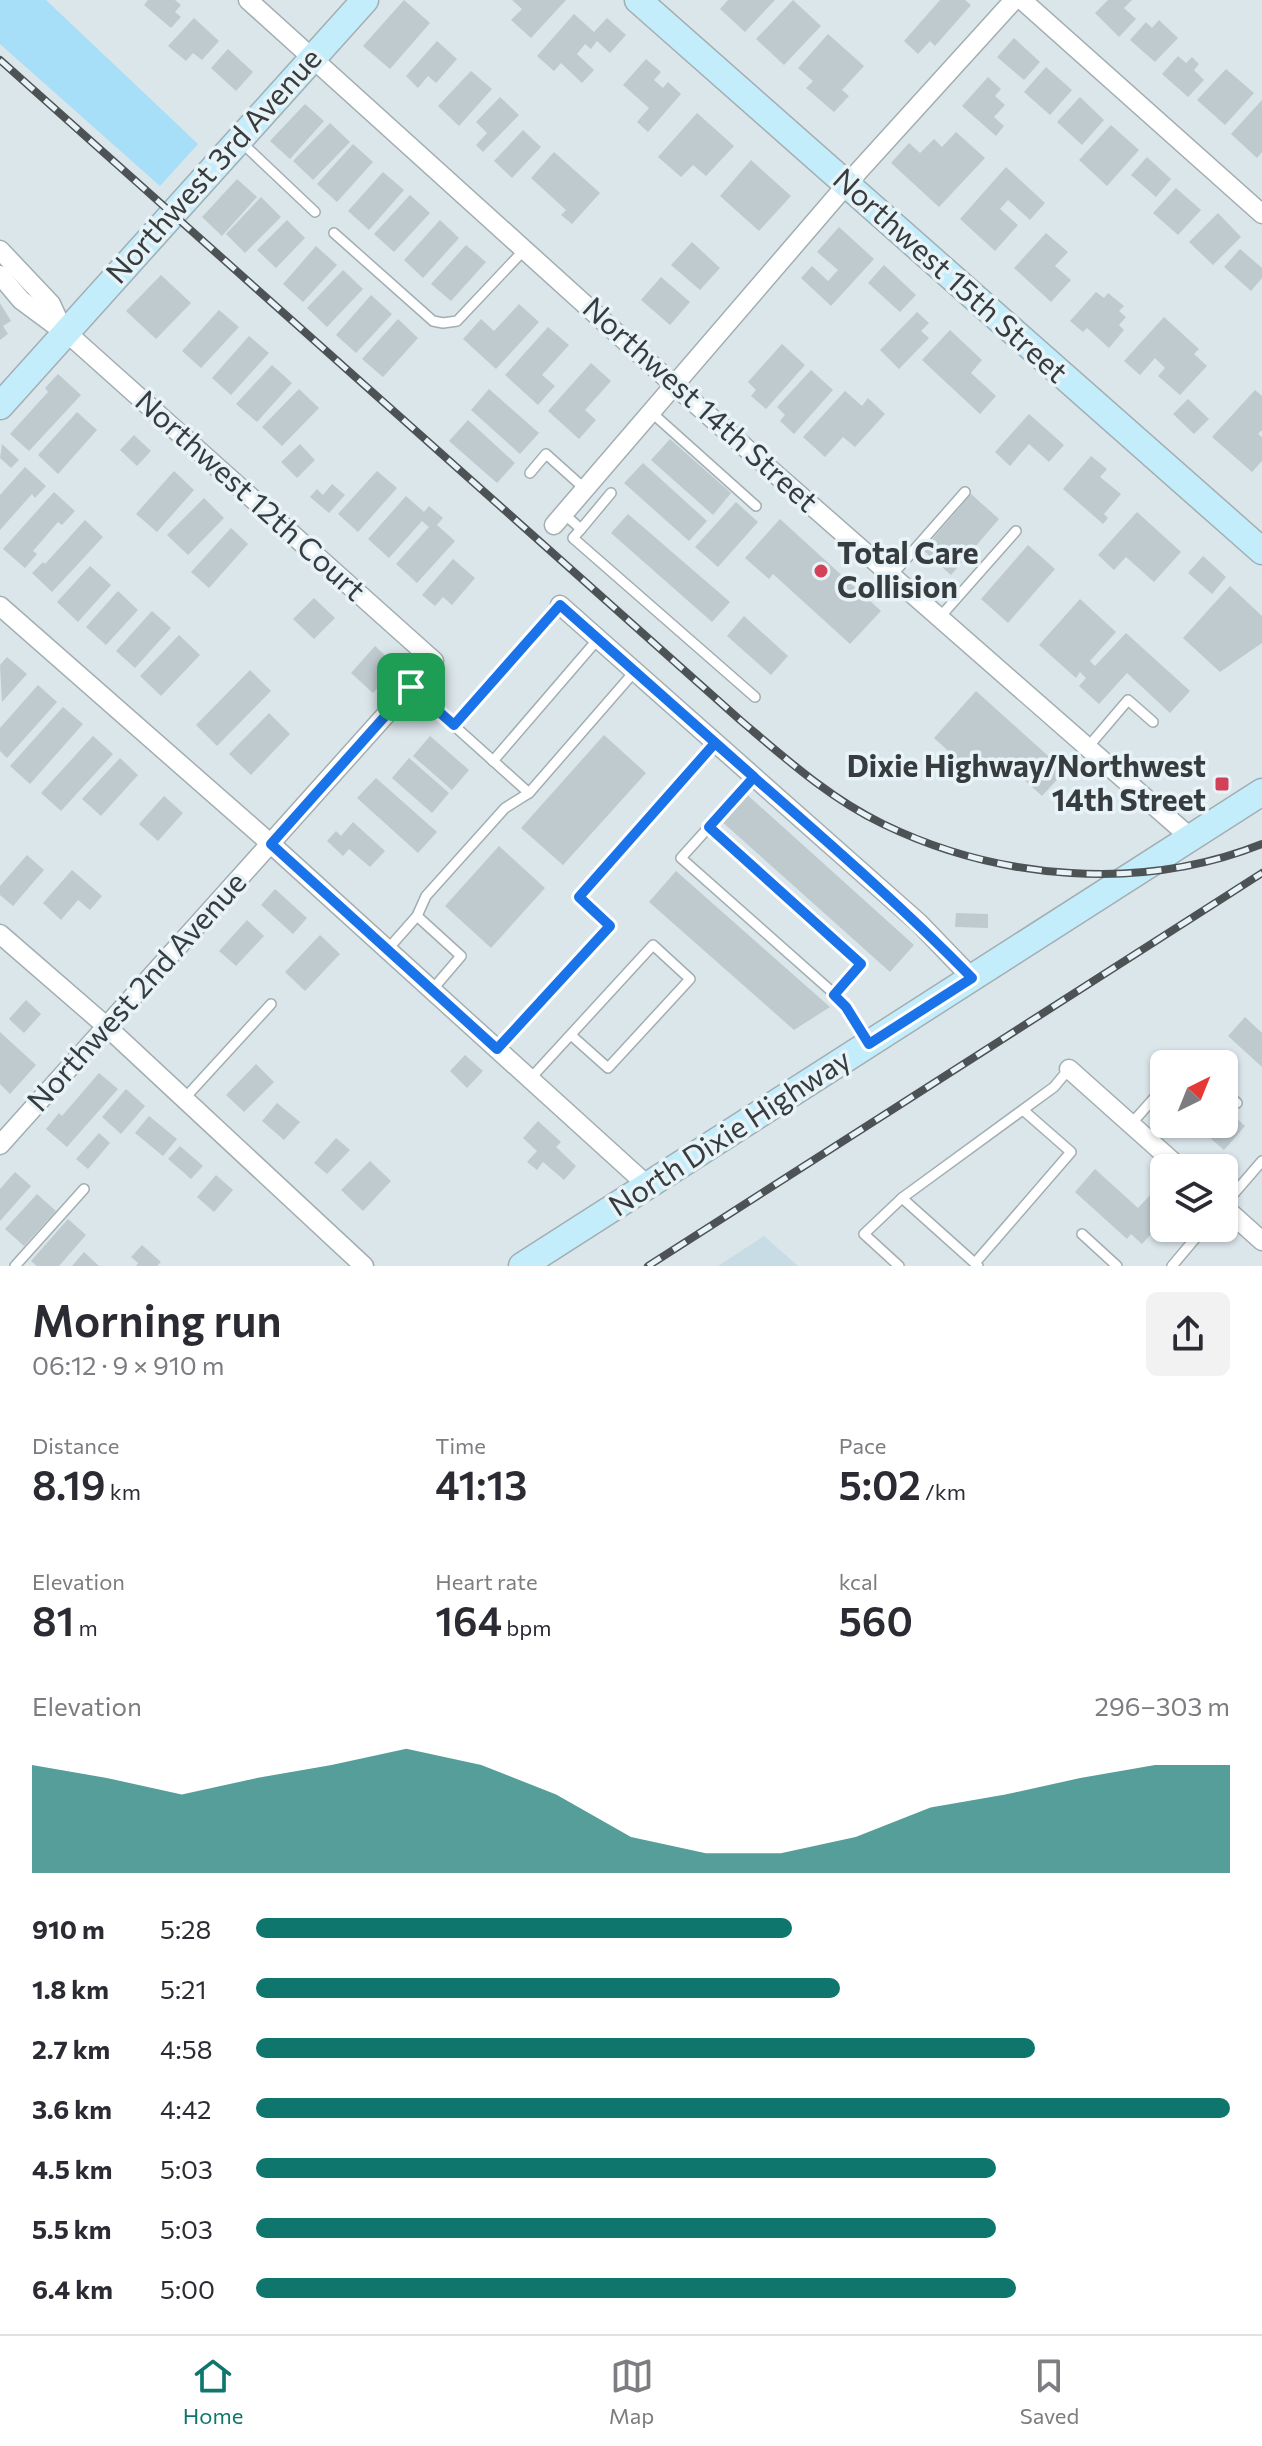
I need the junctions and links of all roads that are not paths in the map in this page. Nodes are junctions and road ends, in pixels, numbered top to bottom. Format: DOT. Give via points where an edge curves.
graph roads {
  1 [pos="248,0"];
  2 [pos="365,0"];
  3 [pos="638,0"];
  4 [pos="1014,0"];
  5 [pos="1022,0"];
  6 [pos="312,57"];
  7 [pos="238,138"];
  8 [pos="847,184"];
  9 [pos="315,212"];
  10 [pos="1262,214"];
  11 [pos="334,233"];
  12 [pos="525,249"];
  13 [pos="0,250"];
  14 [pos="0,275"];
  15 [pos="64,333"];
  16 [pos="674,385"];
  17 [pos="0,406"];
  18 [pos="651,412"];
  19 [pos="530,473"];
  20 [pos="585,489"];
  21 [pos="965,492"];
  22 [pos="611,493"];
  23 [pos="756,506"];
  24 [pos="559,520"];
  25 [pos="581,529"];
  26 [pos="1016,531"];
  27 [pos="1262,551"];
  28 [pos="892,575"];
  29 [pos="560,605"];
  30 [pos="0,606"];
  31 [pos="940,617"];
  32 [pos="598,639"];
  33 [pos="434,661"];
  34 [pos="635,671"];
  35 [pos="411,687"];
  36 [pos="755,697"];
  37 [pos="1153,722"];
  38 [pos="454,725"];
  39 [pos="715,743"];
  40 [pos="1088,747"];
  41 [pos="493,761"];
  42 [pos="754,777"];
  43 [pos="1262,792"];
  44 [pos="529,793"];
  45 [pos="709,827"];
  46 [pos="1191,838"];
  47 [pos="271,844"];
  48 [pos="417,916"];
  49 [pos="0,934"];
  50 [pos="387,950"];
  51 [pos="972,978"];
  52 [pos="431,990"];
  53 [pos="834,995"];
  54 [pos="271,1004"];
  55 [pos="106,1026"];
  56 [pos="571,1035"];
  57 [pos="869,1044"];
  58 [pos="497,1049"];
  59 [pos="1069,1069"];
  60 [pos="530,1079"];
  61 [pos="184,1099"];
  62 [pos="1150,1103"];
  63 [pos="1023,1110"];
  64 [pos="1131,1124"];
  65 [pos="0,1145"];
  66 [pos="1164,1154"];
  67 [pos="1260,1167"];
  68 [pos="647,1185"];
  69 [pos="84,1189"];
  70 [pos="1238,1191"];
  71 [pos="902,1198"];
  72 [pos="1238,1219"];
  73 [pos="1082,1234"];
  74 [pos="1262,1241"];
  75 [pos="1192,1242"];
  76 [pos="976,1264"];
  77 [pos="15,1266"];
  78 [pos="364,1266"];
  79 [pos="522,1266"];
  80 [pos="899,1266"];
  81 [pos="1117,1266"];
  82 [pos="1172,1266"];
  1 -- 6 [label="street, Northwest 14th Street"];
  2 -- 6 [label="street, Northwest 3rd Avenue"];
  3 -- 8 [label="street, Northwest 15th Street"];
  4 -- 8 [label="street"];
  5 -- 10 [label="street"];
  6 -- 7 [label="street, Northwest 3rd Avenue"];
  6 -- 12 [label="street, Northwest 14th Street"];
  7 -- 9 [label="lane"];
  7 -- 15 [label="street, Northwest 3rd Avenue"];
  8 -- 16 [label="street"];
  8 -- 27 [label="street, Northwest 15th Street"];
  11 -- 12 [label="lane" via="433,321 443,323 457,321"];
  12 -- 16 [label="street, Northwest 14th Street"];
  13 -- 15 [label="street" via="51,304"];
  14 -- 15 [label="street" via="21,300"];
  15 -- 17 [label="street, Northwest 3rd Avenue"];
  15 -- 33 [label="street, Northwest 12th Court"];
  16 -- 18 [label="street"];
  16 -- 28 [label="street, Northwest 14th Street"];
  18 -- 20 [label="street"];
  18 -- 23 [label="lane"];
  19 -- 20 [label="lane" via="546,454"];
  20 -- 24 [label="street"];
  21 -- 28 [label="lane"];
  22 -- 25 [label="lane"];
  24 -- 25 [label="lane"];
  25 -- 36 [label="lane" via="573,538"];
  26 -- 31 [label="lane"];
  28 -- 31 [label="street, Northwest 14th Street"];
  29 -- 32 [label="street"];
  29 -- 38 [label="lane"];
  30 -- 47 [label="street"];
  31 -- 40 [label="street, Northwest 14th Street"];
  32 -- 34 [label="street"];
  32 -- 41 [label="lane"];
  33 -- 35 [label="street, Northwest 2nd Avenue"];
  34 -- 39 [label="street"];
  34 -- 44 [label="lane"];
  35 -- 38 [label="lane"];
  35 -- 47 [label="street, Northwest 2nd Avenue"];
  37 -- 40 [label="lane" via="1128,700"];
  38 -- 41 [label="lane"];
  39 -- 42 [label="street"];
  39 -- 58 [label="lane" via="579,897 610,926"];
  40 -- 46 [label="street, Northwest 14th Street"];
  41 -- 44 [label="lane"];
  42 -- 45 [label="lane"];
  42 -- 51 [label="street" via="919,923"];
  43 -- 46 [label="street, North Dixie Highway"];
  44 -- 48 [label="lane" via="505,808 426,896"];
  45 -- 53 [label="lane" via="861,964"];
  45 -- 53 [label="lane" via="681,858"];
  46 -- 51 [label="street, North Dixie Highway"];
  47 -- 50 [label="street"];
  47 -- 55 [label="street, Northwest 2nd Avenue"];
  48 -- 50 [label="lane"];
  48 -- 52 [label="lane" via="461,956"];
  49 -- 55 [label="street"];
  50 -- 52 [label="street"];
  51 -- 57 [label="street, North Dixie Highway"];
  52 -- 58 [label="street"];
  53 -- 57 [label="lane"];
  54 -- 61 [label="lane"];
  55 -- 61 [label="street"];
  55 -- 65 [label="street, Northwest 2nd Avenue"];
  56 -- 56 [label="lane" via="653,945 690,979 608,1068"];
  56 -- 60 [label="lane"];
  57 -- 68 [label="street, North Dixie Highway"];
  58 -- 60 [label="street"];
  59 -- 63 [label="lane"];
  59 -- 64 [label="street"];
  60 -- 68 [label="street"];
  61 -- 78 [label="street"];
  62 -- 64 [label="lane"];
  63 -- 71 [label="lane"];
  63 -- 76 [label="lane" via="1071,1152"];
  64 -- 66 [label="street"];
  67 -- 70 [label="lane"];
  68 -- 79 [label="street, North Dixie Highway"];
  69 -- 77 [label="lane"];
  71 -- 76 [label="lane"];
  71 -- 80 [label="lane" via="864,1234"];
  72 -- 74 [label="street"];
  73 -- 81 [label="lane"];
  75 -- 82 [label="lane"];
}
